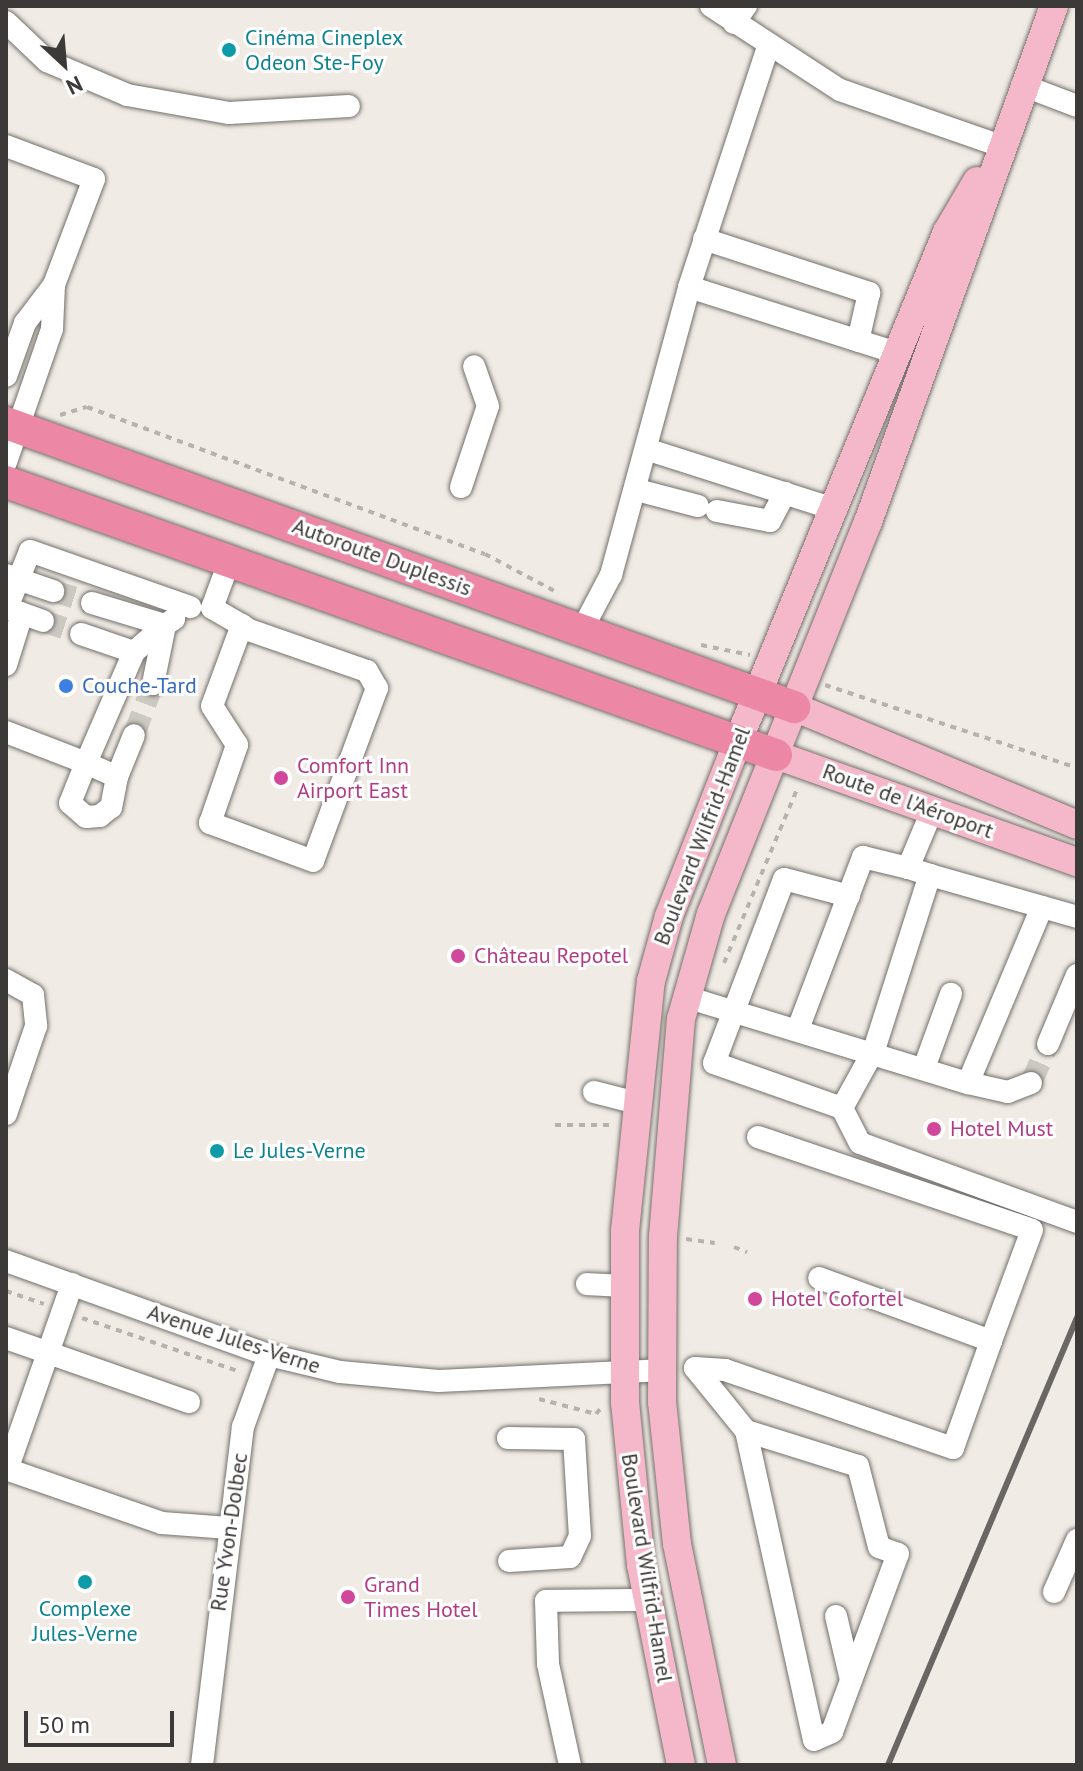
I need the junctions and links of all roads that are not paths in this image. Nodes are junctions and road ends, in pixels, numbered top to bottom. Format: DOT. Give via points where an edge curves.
graph roads {
  1 [pos="711,6"];
  2 [pos="1054,6"];
  3 [pos="740,15"];
  4 [pos="6,22"];
  5 [pos="768,47"];
  6 [pos="1022,85"];
  7 [pos="349,106"];
  8 [pos="1077,106"];
  9 [pos="998,145"];
  10 [pos="6,146"];
  11 [pos="704,239"];
  12 [pos="54,285"];
  13 [pos="689,287"];
  14 [pos="858,341"];
  15 [pos="897,353"];
  16 [pos="474,366"];
  17 [pos="6,376"];
  18 [pos="13,425"];
  19 [pos="649,450"];
  20 [pos="6,462"];
  21 [pos="6,482"];
  22 [pos="461,487"];
  23 [pos="637,490"];
  24 [pos="785,493"];
  25 [pos="834,509"];
  26 [pos="229,562"];
  27 [pos="12,576"];
  28 [pos="53,591"];
  29 [pos="92,603"];
  30 [pos="201,608"];
  31 [pos="165,625"];
  32 [pos="242,625"];
  33 [pos="583,628"];
  34 [pos="81,634"];
  35 [pos="134,652"];
  36 [pos="6,665"];
  37 [pos="153,684"];
  38 [pos="758,692"];
  39 [pos="794,707"];
  40 [pos="6,732"];
  41 [pos="134,735"];
  42 [pos="738,741"];
  43 [pos="776,755"];
  44 [pos="86,763"];
  45 [pos="117,777"];
  46 [pos="932,811"];
  47 [pos="1077,825"];
  48 [pos="1077,862"];
  49 [pos="908,868"];
  50 [pos="930,875"];
  51 [pos="849,896"];
  52 [pos="1042,907"];
  53 [pos="1077,917"];
  54 [pos="1077,975"];
  55 [pos="6,980"];
  56 [pos="951,994"];
  57 [pos="686,997"];
  58 [pos="732,1010"];
  59 [pos="798,1029"];
  60 [pos="1048,1044"];
  61 [pos="874,1050"];
  62 [pos="924,1068"];
  63 [pos="968,1083"];
  64 [pos="1031,1083"];
  65 [pos="594,1092"];
  66 [pos="842,1108"];
  67 [pos="6,1114"];
  68 [pos="636,1114"];
  69 [pos="758,1137"];
  70 [pos="1077,1222"];
  71 [pos="6,1261"];
  72 [pos="819,1278"];
  73 [pos="72,1284"];
  74 [pos="587,1284"];
  75 [pos="623,1286"];
  76 [pos="6,1338"];
  77 [pos="991,1341"];
  78 [pos="46,1352"];
  79 [pos="269,1355"];
  80 [pos="660,1370"];
  81 [pos="624,1373"];
  82 [pos="189,1402"];
  83 [pos="746,1431"];
  84 [pos="508,1438"];
  85 [pos="7,1470"];
  86 [pos="229,1528"];
  87 [pos="1077,1540"];
  88 [pos="509,1561"];
  89 [pos="1054,1592"];
  90 [pos="647,1600"];
  91 [pos="836,1616"];
  92 [pos="851,1680"];
  93 [pos="202,1765"];
  94 [pos="570,1765"];
  95 [pos="681,1765"];
  96 [pos="722,1765"];
  1 -- 3 [label="street"];
  2 -- 6 [label="main road, Boulevard Wilfrid-Hamel"];
  3 -- 5 [label="street"];
  4 -- 7 [label="street" via="47,61 127,95 229,113"];
  5 -- 9 [label="street" via="870,105"];
  5 -- 11 [label="street"];
  6 -- 8 [label="street"];
  6 -- 9 [label="main road, Boulevard Wilfrid-Hamel"];
  9 -- 15 [label="main road, Boulevard Wilfrid-Hamel" via="947,232"];
  9 -- 39 [label="main road, Boulevard Wilfrid-Hamel" via="964,267"];
  10 -- 12 [label="street" via="94,179"];
  11 -- 13 [label="street"];
  11 -- 14 [label="street" via="869,293"];
  12 -- 17 [label="street" via="25,323"];
  12 -- 18 [label="street" via="52,329"];
  13 -- 14 [label="street"];
  13 -- 19 [label="street" via="648,422"];
  14 -- 15 [label="street"];
  15 -- 25 [label="main road, Boulevard Wilfrid-Hamel"];
  16 -- 22 [label="street" via="488,406"];
  18 -- 20 [label="street"];
  18 -- 33 [label="highway, Autoroute Duplessis"];
  19 -- 23 [label="street"];
  19 -- 24 [label="street"];
  21 -- 26 [label="highway"];
  23 -- 24 [label="street" via="760,523 776,517"];
  23 -- 33 [label="street" via="611,575"];
  24 -- 25 [label="street"];
  25 -- 38 [label="main road, Boulevard Wilfrid-Hamel"];
  26 -- 30 [label="street"];
  26 -- 42 [label="highway"];
  27 -- 28 [label="street"];
  27 -- 30 [label="street" via="30,551"];
  27 -- 36 [label="street" via="7,608 32,618"];
  29 -- 31 [label="street"];
  30 -- 31 [label="street"];
  30 -- 32 [label="street"];
  31 -- 35 [label="street"];
  31 -- 37 [label="street"];
  32 -- 32 [label="street" via="367,671 377,688 313,861 210,823 237,745 212,706"];
  33 -- 38 [label="highway, Autoroute Duplessis"];
  34 -- 35 [label="street"];
  35 -- 44 [label="street"];
  38 -- 39 [label="highway, Route de l'Aéroport"];
  38 -- 42 [label="main road, Boulevard Wilfrid-Hamel"];
  39 -- 43 [label="main road, Boulevard Wilfrid-Hamel"];
  39 -- 47 [label="main road, Route de l'Aéroport"];
  40 -- 44 [label="street"];
  41 -- 45 [label="street"];
  42 -- 43 [label="highway, Route de l'Aéroport"];
  42 -- 68 [label="main road, Boulevard Wilfrid-Hamel" via="659,948"];
  43 -- 46 [label="main road, Route de l'Aéroport"];
  43 -- 57 [label="main road, Boulevard Wilfrid-Hamel"];
  44 -- 45 [label="street"];
  44 -- 45 [label="street" via="70,803 86,817 111,807"];
  46 -- 48 [label="main road, Route de l'Aéroport"];
  46 -- 49 [label="street"];
  49 -- 50 [label="street"];
  49 -- 51 [label="street" via="863,857"];
  50 -- 52 [label="street"];
  50 -- 61 [label="street"];
  51 -- 58 [label="street" via="784,879"];
  51 -- 59 [label="street"];
  52 -- 53 [label="street"];
  52 -- 63 [label="street"];
  54 -- 60 [label="street"];
  55 -- 67 [label="street" via="33,995 36,1026"];
  56 -- 62 [label="street"];
  57 -- 58 [label="street"];
  57 -- 80 [label="main road, Boulevard Wilfrid-Hamel" via="676,1066"];
  58 -- 59 [label="street"];
  58 -- 66 [label="street" via="714,1063"];
  59 -- 61 [label="street"];
  61 -- 62 [label="street"];
  61 -- 66 [label="street"];
  62 -- 63 [label="street"];
  63 -- 64 [label="street" via="1008,1092"];
  65 -- 68 [label="street"];
  66 -- 70 [label="street" via="860,1143"];
  68 -- 75 [label="main road, Boulevard Wilfrid-Hamel"];
  69 -- 77 [label="street" via="1032,1230"];
  71 -- 73 [label="street, Avenue Jules-Verne"];
  72 -- 77 [label="street"];
  73 -- 78 [label="street"];
  73 -- 79 [label="street, Avenue Jules-Verne"];
  74 -- 75 [label="street"];
  75 -- 81 [label="main road, Boulevard Wilfrid-Hamel"];
  76 -- 78 [label="street"];
  77 -- 83 [label="street" via="953,1448 725,1370 695,1368"];
  78 -- 82 [label="street"];
  78 -- 85 [label="street"];
  79 -- 81 [label="street, Avenue Jules-Verne" via="416,1380"];
  79 -- 86 [label="street, Rue Yvon-Dolbec" via="243,1427"];
  80 -- 81 [label="street, Avenue Jules-Verne"];
  80 -- 96 [label="main road, Boulevard Wilfrid-Hamel" via="677,1544"];
  81 -- 90 [label="main road, Boulevard Wilfrid-Hamel"];
  83 -- 92 [label="street" via="858,1466 879,1547 898,1554"];
  83 -- 92 [label="street" via="814,1740 832,1732"];
  84 -- 88 [label="street" via="574,1439 580,1536 570,1557"];
  85 -- 86 [label="street" via="162,1523"];
  86 -- 93 [label="street, Rue Yvon-Dolbec"];
  87 -- 89 [label="street"];
  90 -- 94 [label="street" via="546,1601 548,1664"];
  90 -- 95 [label="main road, Boulevard Wilfrid-Hamel"];
  91 -- 92 [label="street"];
}
